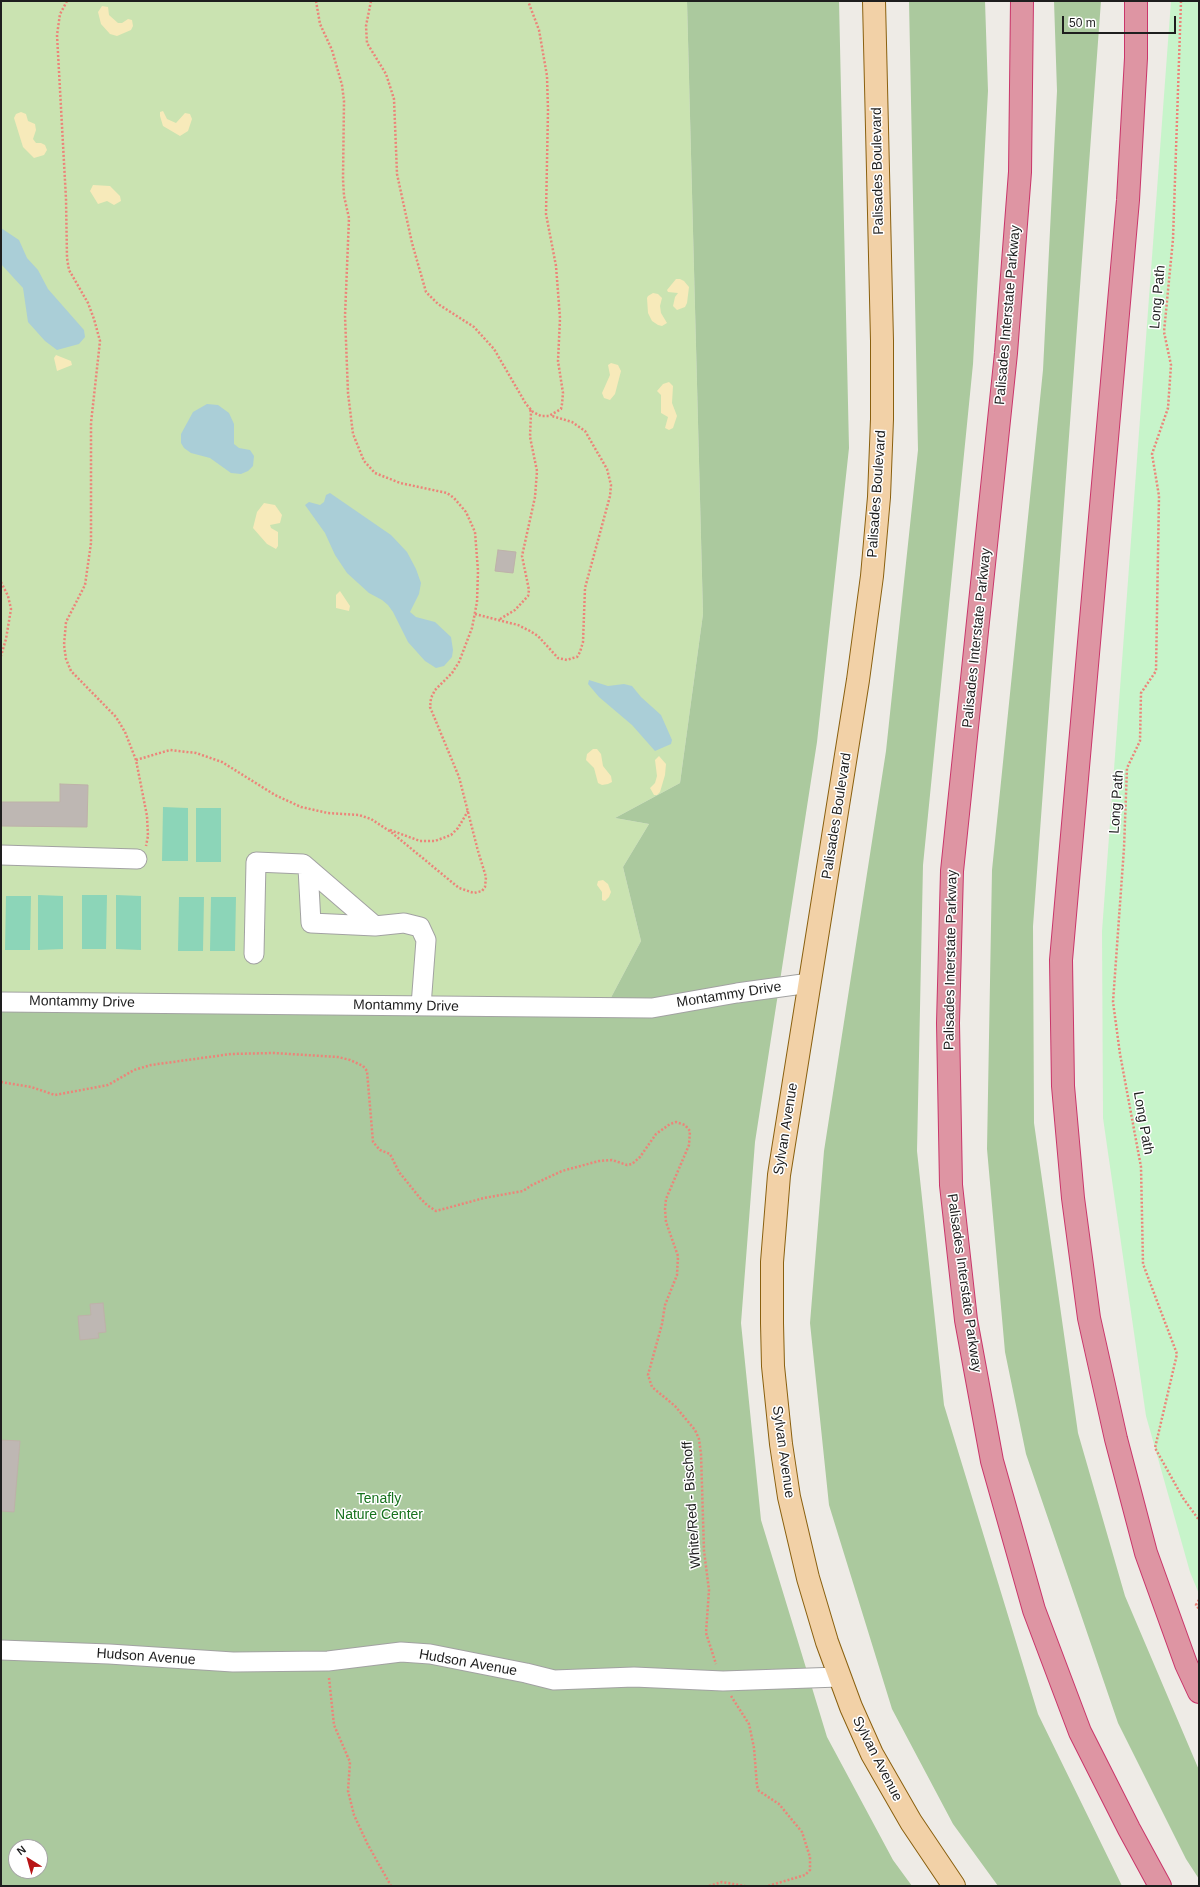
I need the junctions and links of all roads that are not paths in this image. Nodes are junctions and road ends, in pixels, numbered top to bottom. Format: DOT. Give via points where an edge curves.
graph roads {
  1 [pos="874,1"];
  2 [pos="1022,1"];
  3 [pos="1136,1"];
  4 [pos="1,855"];
  5 [pos="137,859"];
  6 [pos="308,868"];
  7 [pos="375,926"];
  8 [pos="254,954"];
  9 [pos="810,983"];
  10 [pos="1,1002"];
  11 [pos="421,1006"];
  12 [pos="1,1650"];
  13 [pos="840,1677"];
  14 [pos="1199,1692"];
  15 [pos="954,1886"];
  16 [pos="1160,1886"];
  1 -- 9 [label="main road, Palisades Boulevard" via="882,341 879,497 865,632"];
  2 -- 16 [label="highway, Palisades Interstate Parkway" via="1020,172 1008,330 952,872 948,1022 951,1185 966,1320 992,1461 1034,1610 1080,1732"];
  3 -- 14 [label="highway" via="1136,58 1128,200 1061,960 1063,1086 1073,1198 1089,1318 1116,1440 1146,1553 1186,1664"];
  4 -- 5 [label="street"];
  6 -- 7 [label="street"];
  6 -- 7 [label="street" via="311,923"];
  6 -- 8 [label="street" via="303,864 256,862"];
  7 -- 11 [label="street" via="404,924 420,927 426,940"];
  9 -- 11 [label="street, Montammy Drive" via="652,1008"];
  9 -- 13 [label="main road, Sylvan Avenue" via="776,1198 771,1302 773,1366 781,1444 794,1519 816,1609"];
  10 -- 11 [label="street, Montammy Drive"];
  12 -- 13 [label="street, Hudson Avenue" via="233,1662 328,1661 401,1652 430,1654 554,1680 634,1677 723,1681"];
  13 -- 15 [label="main road, Sylvan Avenue" via="856,1720 886,1779 918,1834"];
}
